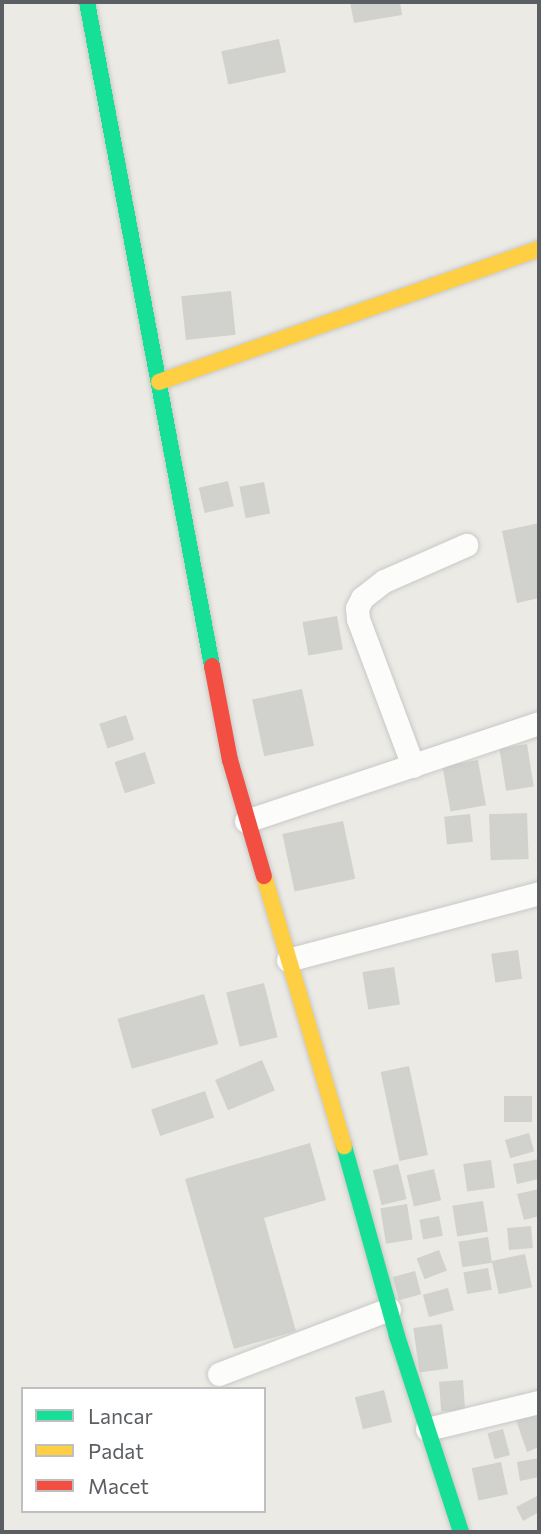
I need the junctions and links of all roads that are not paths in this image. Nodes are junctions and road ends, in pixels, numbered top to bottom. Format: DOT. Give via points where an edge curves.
graph roads {
  1 [pos="87,2"];
  2 [pos="539,249"];
  3 [pos="159,382"];
  4 [pos="466,545"];
  5 [pos="539,723"];
  6 [pos="413,766"];
  7 [pos="246,821"];
  8 [pos="539,892"];
  9 [pos="288,960"];
  10 [pos="390,1309"];
  11 [pos="219,1374"];
  12 [pos="539,1402"];
  13 [pos="427,1429"];
  14 [pos="461,1532"];
  1 -- 3 [label="street"];
  2 -- 3 [label="street"];
  3 -- 7 [label="street" via="230,760"];
  4 -- 6 [label="street" via="384,581 362,598 357,608"];
  5 -- 6 [label="street"];
  6 -- 7 [label="street"];
  7 -- 9 [label="street"];
  8 -- 9 [label="street"];
  9 -- 10 [label="street"];
  10 -- 11 [label="street"];
  10 -- 13 [label="street"];
  12 -- 13 [label="street"];
  13 -- 14 [label="street"];
}
